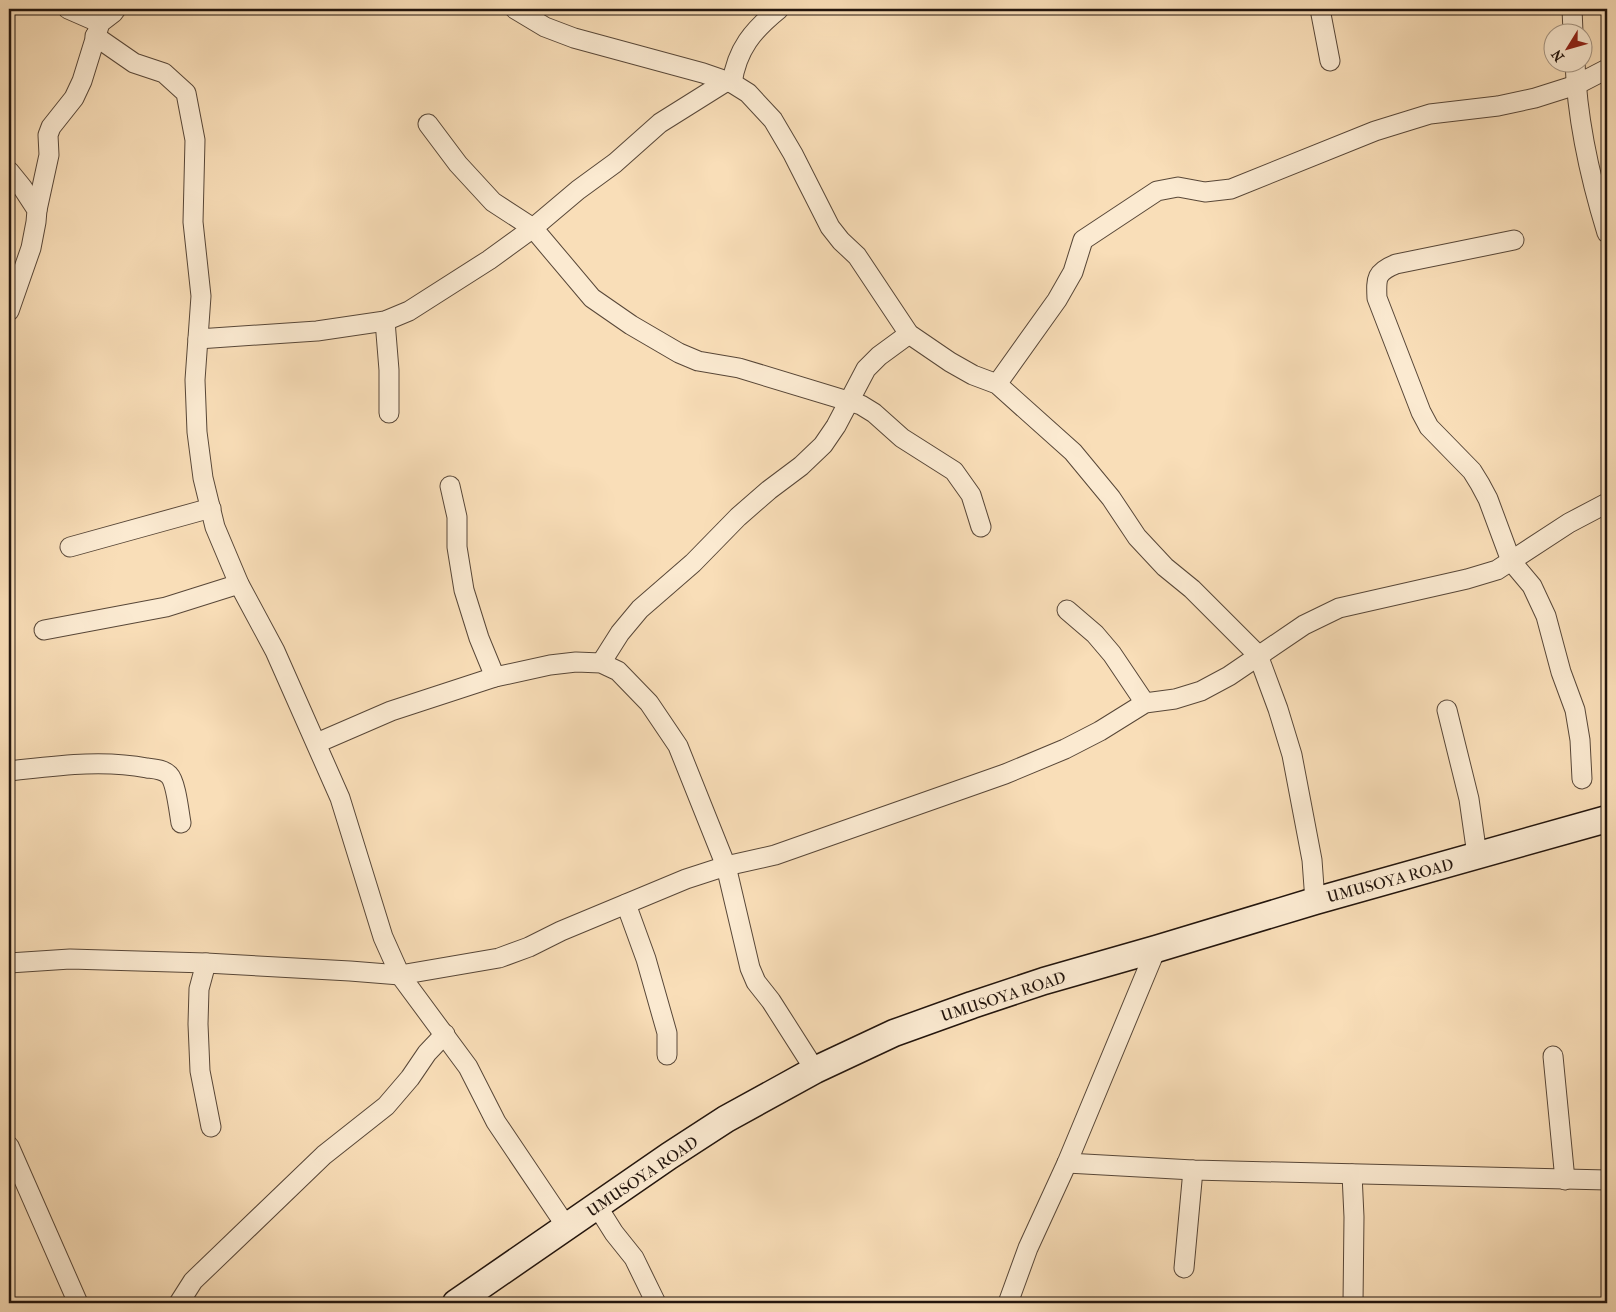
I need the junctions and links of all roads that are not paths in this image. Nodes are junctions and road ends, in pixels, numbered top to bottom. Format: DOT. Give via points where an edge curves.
graph roads {
  1 [pos="68,9"];
  2 [pos="116,9"];
  3 [pos="515,9"];
  4 [pos="779,9"];
  5 [pos="1320,9"];
  6 [pos="1572,9"];
  7 [pos="1573,22"];
  8 [pos="97,30"];
  9 [pos="1330,61"];
  10 [pos="1607,69"];
  11 [pos="1575,72"];
  12 [pos="729,82"];
  13 [pos="1576,85"];
  14 [pos="428,124"];
  15 [pos="9,171"];
  16 [pos="45,175"];
  17 [pos="22,186"];
  18 [pos="37,210"];
  19 [pos="533,228"];
  20 [pos="1607,233"];
  21 [pos="1514,240"];
  22 [pos="9,311"];
  23 [pos="385,321"];
  24 [pos="909,334"];
  25 [pos="198,339"];
  26 [pos="997,384"];
  27 [pos="850,400"];
  28 [pos="389,413"];
  29 [pos="450,486"];
  30 [pos="1607,503"];
  31 [pos="211,508"];
  32 [pos="980,527"];
  33 [pos="70,547"];
  34 [pos="1511,561"];
  35 [pos="238,584"];
  36 [pos="1067,610"];
  37 [pos="44,630"];
  38 [pos="1258,655"];
  39 [pos="601,663"];
  40 [pos="494,677"];
  41 [pos="1145,703"];
  42 [pos="1447,710"];
  43 [pos="317,743"];
  44 [pos="9,771"];
  45 [pos="1582,779"];
  46 [pos="1607,819"];
  47 [pos="182,823"];
  48 [pos="1477,855"];
  49 [pos="726,866"];
  50 [pos="1315,901"];
  51 [pos="626,904"];
  52 [pos="1156,949"];
  53 [pos="9,963"];
  54 [pos="206,963"];
  55 [pos="400,975"];
  56 [pos="445,1034"];
  57 [pos="667,1055"];
  58 [pos="1553,1056"];
  59 [pos="815,1070"];
  60 [pos="211,1127"];
  61 [pos="9,1146"];
  62 [pos="1067,1163"];
  63 [pos="1193,1170"];
  64 [pos="1352,1174"];
  65 [pos="1565,1180"];
  66 [pos="1607,1180"];
  67 [pos="596,1206"];
  68 [pos="566,1226"];
  69 [pos="1184,1268"];
  70 [pos="78,1303"];
  71 [pos="179,1303"];
  72 [pos="456,1303"];
  73 [pos="656,1303"];
  74 [pos="1008,1303"];
  75 [pos="1353,1303"];
  1 -- 8 [label="street"];
  2 -- 8 [label="street"];
  3 -- 12 [label="street" via="545,27 574,38"];
  4 -- 12 [label="street" via="765,20 738,54"];
  5 -- 9 [label="street"];
  6 -- 7 [label="street"];
  8 -- 16 [label="street" via="74,98 48,134 49,156"];
  8 -- 25 [label="street" via="134,63 164,73 186,93 195,140 193,222 201,296"];
  10 -- 13 [label="street"];
  11 -- 13 [label="street"];
  12 -- 19 [label="street" via="660,123"];
  12 -- 24 [label="street" via="748,92 773,120 830,227 857,256"];
  13 -- 20 [label="street" via="1584,144"];
  13 -- 26 [label="street" via="1498,106 1430,114 1375,131 1231,189 1205,192 1167,188 1157,192 1083,240 1073,272 1057,300"];
  14 -- 19 [label="street" via="458,164 493,202"];
  15 -- 17 [label="street"];
  16 -- 17 [label="street"];
  16 -- 18 [label="street"];
  17 -- 18 [label="street"];
  18 -- 22 [label="street" via="31,248"];
  19 -- 23 [label="street" via="442,291"];
  19 -- 27 [label="street" via="592,298 678,353"];
  21 -- 34 [label="street" via="1396,264 1385,268 1376,280 1377,298 1421,412 1429,427 1472,471 1480,484"];
  23 -- 25 [label="street" via="317,331"];
  23 -- 28 [label="street"];
  24 -- 26 [label="street" via="950,362"];
  24 -- 27 [label="street" via="866,369"];
  25 -- 31 [label="street" via="195,380 197,432"];
  26 -- 38 [label="street" via="1073,452 1111,498 1137,537"];
  27 -- 32 [label="street" via="874,413 902,438 954,471 971,495"];
  27 -- 39 [label="street" via="823,445 738,517 693,563 640,609"];
  29 -- 40 [label="street" via="457,517 457,547 464,590"];
  30 -- 34 [label="street" via="1569,523"];
  31 -- 33 [label="street"];
  31 -- 35 [label="street" via="215,527"];
  34 -- 38 [label="street" via="1496,570 1467,579 1339,608 1304,624"];
  34 -- 45 [label="street" via="1532,586 1546,616 1575,710"];
  35 -- 37 [label="street" via="166,608"];
  35 -- 43 [label="street"];
  36 -- 41 [label="street" via="1112,654"];
  38 -- 41 [label="street" via="1229,676 1201,690 1175,699"];
  38 -- 50 [label="street" via="1292,755 1312,860"];
  39 -- 40 [label="street" via="550,664"];
  39 -- 49 [label="street" via="618,671 649,703 678,746"];
  40 -- 43 [label="street" via="391,711"];
  41 -- 49 [label="street" via="1065,749 1005,774 783,852"];
  42 -- 48 [label="street" via="1469,799"];
  43 -- 55 [label="street" via="340,798 383,938"];
  44 -- 47 [label="street" via="108,763 164,771 172,779"];
  46 -- 48 [label="main road, UMUSOYA ROAD"];
  48 -- 50 [label="main road, UMUSOYA ROAD"];
  49 -- 51 [label="street"];
  49 -- 59 [label="street" via="756,982"];
  50 -- 52 [label="main road, UMUSOYA ROAD"];
  51 -- 55 [label="street" via="498,958"];
  51 -- 57 [label="street" via="646,960 666,1033"];
  52 -- 59 [label="main road, UMUSOYA ROAD" via="972,1005 894,1033"];
  52 -- 62 [label="street"];
  53 -- 54 [label="street" via="70,960"];
  54 -- 55 [label="street"];
  54 -- 60 [label="street" via="200,989 198,1034 200,1071"];
  55 -- 56 [label="street"];
  56 -- 68 [label="street" via="468,1067 496,1122"];
  56 -- 71 [label="street" via="386,1106 317,1162 193,1281"];
  58 -- 65 [label="street"];
  59 -- 67 [label="main road, UMUSOYA ROAD" via="718,1125"];
  61 -- 70 [label="street"];
  62 -- 63 [label="street"];
  62 -- 74 [label="street" via="1028,1248"];
  63 -- 64 [label="street"];
  63 -- 69 [label="street"];
  64 -- 65 [label="street"];
  64 -- 75 [label="street"];
  65 -- 66 [label="street"];
  67 -- 68 [label="main road, UMUSOYA ROAD"];
  67 -- 73 [label="street" via="634,1258"];
  68 -- 72 [label="main road, UMUSOYA ROAD"];
}
